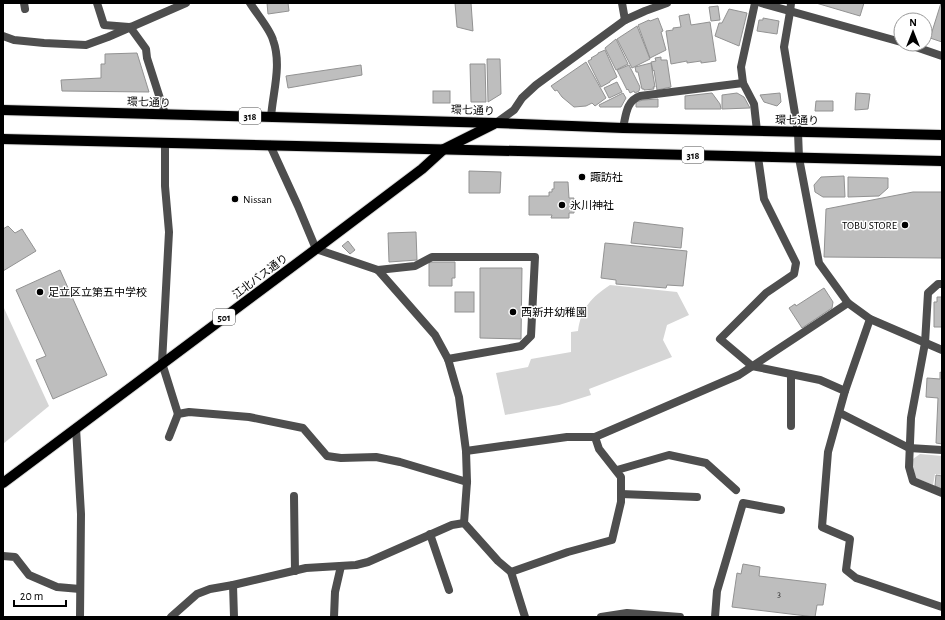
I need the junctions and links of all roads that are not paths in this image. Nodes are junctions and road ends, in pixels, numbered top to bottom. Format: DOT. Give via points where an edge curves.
graph roads {
  1 [pos="97,3"];
  2 [pos="186,3"];
  3 [pos="250,3"];
  4 [pos="622,3"];
  5 [pos="667,3"];
  6 [pos="755,3"];
  7 [pos="761,3"];
  8 [pos="791,3"];
  9 [pos="790,12"];
  10 [pos="625,20"];
  11 [pos="130,27"];
  12 [pos="3,36"];
  13 [pos="893,40"];
  14 [pos="930,52"];
  15 [pos="942,56"];
  16 [pos="743,83"];
  17 [pos="3,110"];
  18 [pos="165,114"];
  19 [pos="272,117"];
  20 [pos="496,123"];
  21 [pos="623,128"];
  22 [pos="757,131"];
  23 [pos="798,132"];
  24 [pos="942,135"];
  25 [pos="3,139"];
  26 [pos="165,143"];
  27 [pos="270,145"];
  28 [pos="444,149"];
  29 [pos="758,157"];
  30 [pos="799,158"];
  31 [pos="942,161"];
  32 [pos="316,249"];
  33 [pos="378,270"];
  34 [pos="942,284"];
  35 [pos="848,303"];
  36 [pos="870,319"];
  37 [pos="925,343"];
  38 [pos="942,350"];
  39 [pos="448,359"];
  40 [pos="162,363"];
  41 [pos="752,366"];
  42 [pos="791,374"];
  43 [pos="845,391"];
  44 [pos="840,413"];
  45 [pos="178,414"];
  46 [pos="791,426"];
  47 [pos="76,428"];
  48 [pos="170,437"];
  49 [pos="595,437"];
  50 [pos="909,448"];
  51 [pos="942,450"];
  52 [pos="466,451"];
  53 [pos="617,470"];
  54 [pos="467,482"];
  55 [pos="3,483"];
  56 [pos="736,490"];
  57 [pos="942,493"];
  58 [pos="621,494"];
  59 [pos="294,496"];
  60 [pos="697,497"];
  61 [pos="780,510"];
  62 [pos="464,523"];
  63 [pos="430,534"];
  64 [pos="3,556"];
  65 [pos="341,566"];
  66 [pos="295,571"];
  67 [pos="511,572"];
  68 [pos="233,585"];
  69 [pos="80,589"];
  70 [pos="449,590"];
  71 [pos="942,607"];
  72 [pos="664,616"];
  73 [pos="80,617"];
  74 [pos="171,617"];
  75 [pos="234,617"];
  76 [pos="334,617"];
  77 [pos="525,617"];
  78 [pos="601,617"];
  79 [pos="680,617"];
  80 [pos="715,617"];
  1 -- 11 [label="street" via="104,24"];
  2 -- 11 [label="street"];
  3 -- 19 [label="street" via="273,38 276,49 277,78"];
  4 -- 10 [label="street"];
  5 -- 10 [label="street"];
  6 -- 16 [label="street" via="741,67"];
  7 -- 9 [label="street"];
  8 -- 9 [label="street"];
  9 -- 13 [label="street"];
  9 -- 23 [label="street" via="784,47"];
  10 -- 20 [label="street" via="536,85 514,110"];
  11 -- 12 [label="street" via="86,45 14,40"];
  11 -- 18 [label="street" via="146,49"];
  14 -- 15 [label="street"];
  16 -- 21 [label="street" via="633,98 628,106"];
  16 -- 22 [label="street" via="754,104"];
  17 -- 18 [label="main road, 環七通り / 318"];
  18 -- 19 [label="main road, 環七通り / 318"];
  19 -- 20 [label="main road, 環七通り / 318"];
  20 -- 21 [label="main road, 環七通り / 318"];
  20 -- 28 [label="main road, 江北バス通り / 501"];
  21 -- 22 [label="main road, 環七通り / 318"];
  22 -- 23 [label="main road, 環七通り / 318"];
  23 -- 24 [label="main road, 環七通り / 318"];
  23 -- 30 [label="street"];
  25 -- 26 [label="main road, 318"];
  26 -- 27 [label="main road, 318"];
  26 -- 40 [label="street" via="164,186 169,232"];
  27 -- 28 [label="main road, 318"];
  27 -- 32 [label="street"];
  28 -- 29 [label="main road, 318"];
  28 -- 32 [label="main road, 江北バス通り / 501"];
  29 -- 30 [label="main road, 318"];
  29 -- 41 [label="street" via="764,199 796,263 794,274 766,293 720,339"];
  30 -- 31 [label="main road, 318"];
  30 -- 35 [label="street" via="820,263"];
  32 -- 33 [label="street"];
  32 -- 40 [label="main road, 江北バス通り / 501"];
  33 -- 39 [label="street" via="435,335"];
  33 -- 39 [label="street" via="415,266 432,257 536,257 530,336 521,346"];
  34 -- 37 [label="street" via="938,284 928,293"];
  35 -- 36 [label="street"];
  35 -- 41 [label="street"];
  36 -- 37 [label="street"];
  36 -- 43 [label="street"];
  37 -- 38 [label="street"];
  37 -- 50 [label="street" via="911,418"];
  39 -- 52 [label="street" via="459,397"];
  40 -- 45 [label="street"];
  40 -- 47 [label="main road, 江北バス通り / 501"];
  41 -- 42 [label="street"];
  41 -- 49 [label="street" via="724,382"];
  42 -- 43 [label="street" via="820,380"];
  42 -- 46 [label="street"];
  43 -- 44 [label="street"];
  44 -- 50 [label="street"];
  44 -- 71 [label="street" via="828,452 822,527 850,539 846,570 856,578"];
  45 -- 48 [label="street"];
  45 -- 54 [label="street" via="189,412 249,417 303,428 327,456 376,457"];
  47 -- 55 [label="main road, 江北バス通り / 501"];
  47 -- 69 [label="street" via="81,514"];
  49 -- 52 [label="street" via="567,436"];
  49 -- 53 [label="street" via="599,449"];
  50 -- 51 [label="street"];
  50 -- 57 [label="street" via="909,467 914,481"];
  52 -- 54 [label="street"];
  53 -- 56 [label="street" via="669,455 706,463"];
  53 -- 58 [label="street" via="621,477"];
  54 -- 62 [label="street"];
  58 -- 60 [label="street"];
  58 -- 67 [label="street" via="612,540"];
  59 -- 66 [label="street"];
  61 -- 80 [label="street" via="743,504 718,591"];
  62 -- 63 [label="street"];
  62 -- 67 [label="street"];
  63 -- 65 [label="street" via="368,562"];
  63 -- 70 [label="street"];
  64 -- 69 [label="street" via="15,557 29,575 57,587"];
  65 -- 66 [label="street"];
  65 -- 76 [label="street" via="334,592"];
  66 -- 68 [label="street"];
  67 -- 77 [label="street"];
  68 -- 74 [label="street" via="197,594"];
  68 -- 75 [label="street"];
  69 -- 73 [label="street"];
  72 -- 78 [label="street" via="627,613"];
  72 -- 79 [label="street"];
}
